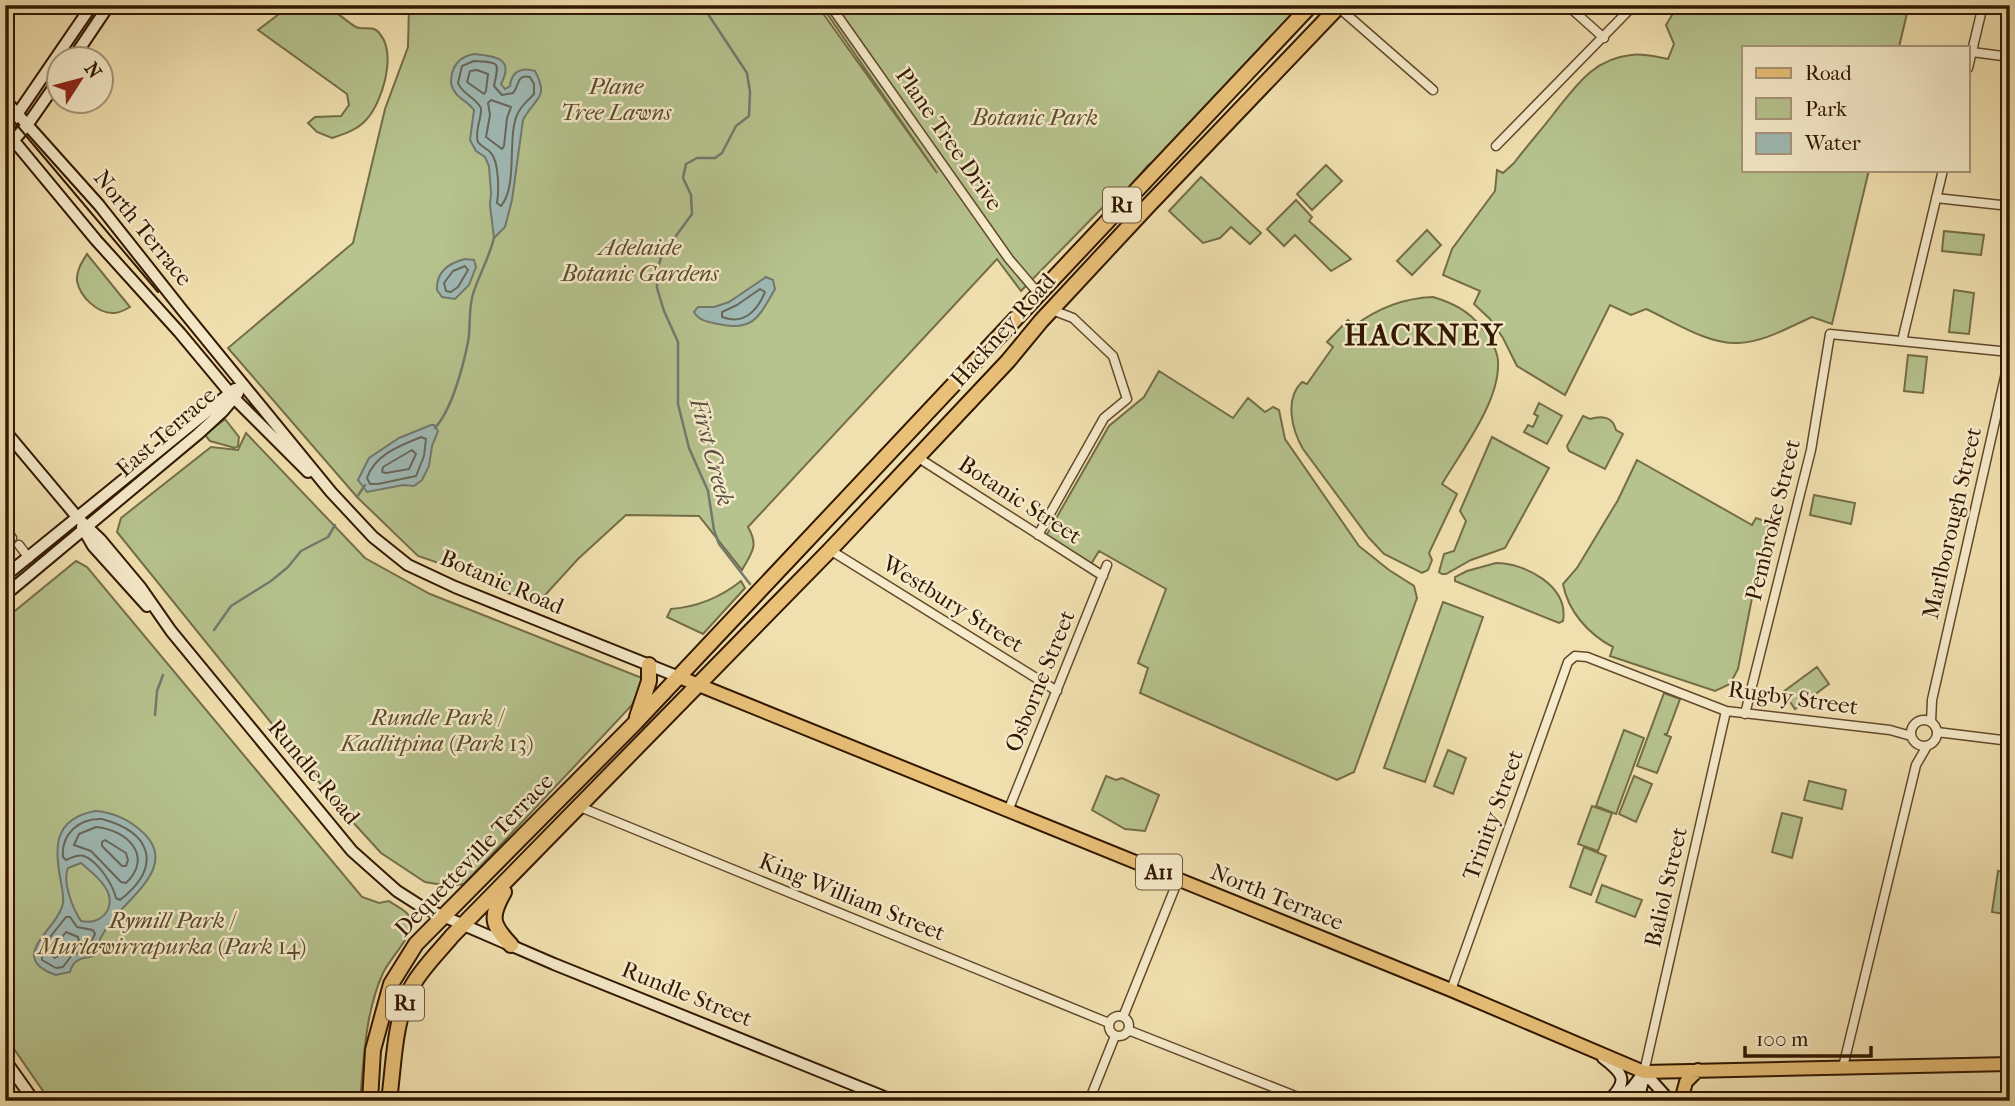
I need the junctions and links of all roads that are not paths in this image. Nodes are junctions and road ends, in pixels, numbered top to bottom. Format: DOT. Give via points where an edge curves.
graph roads {
  1 [pos="92,5"];
  2 [pos="109,5"];
  3 [pos="830,5"];
  4 [pos="1567,5"];
  5 [pos="1583,5"];
  6 [pos="1634,5"];
  7 [pos="1983,5"];
  8 [pos="1339,6"];
  9 [pos="1306,10"];
  10 [pos="1576,13"];
  11 [pos="1604,38"];
  12 [pos="81,46"];
  13 [pos="1972,52"];
  14 [pos="2010,57"];
  15 [pos="1969,64"];
  16 [pos="1433,90"];
  17 [pos="46,98"];
  18 [pos="5,100"];
  19 [pos="19,115"];
  20 [pos="28,124"];
  21 [pos="6,131"];
  22 [pos="14,141"];
  23 [pos="1496,146"];
  24 [pos="5,150"];
  25 [pos="1942,172"];
  26 [pos="1936,198"];
  27 [pos="1148,206"];
  28 [pos="2010,206"];
  29 [pos="1038,293"];
  30 [pos="1064,296"];
  31 [pos="1052,310"];
  32 [pos="1073,318"];
  33 [pos="1902,341"];
  34 [pos="2010,353"];
  35 [pos="243,385"];
  36 [pos="232,395"];
  37 [pos="5,431"];
  38 [pos="170,441"];
  39 [pos="178,451"];
  40 [pos="917,457"];
  41 [pos="331,492"];
  42 [pos="78,518"];
  43 [pos="5,529"];
  44 [pos="86,529"];
  45 [pos="1038,535"];
  46 [pos="12,538"];
  47 [pos="19,545"];
  48 [pos="830,550"];
  49 [pos="29,558"];
  50 [pos="784,565"];
  51 [pos="1107,565"];
  52 [pos="40,566"];
  53 [pos="813,566"];
  54 [pos="5,576"];
  55 [pos="1103,576"];
  56 [pos="7,589"];
  57 [pos="1575,656"];
  58 [pos="649,665"];
  59 [pos="679,677"];
  60 [pos="698,685"];
  61 [pos="1057,691"];
  62 [pos="1726,711"];
  63 [pos="1745,714"];
  64 [pos="1927,721"];
  65 [pos="636,722"];
  66 [pos="1913,735"];
  67 [pos="1936,735"];
  68 [pos="2010,741"];
  69 [pos="1927,746"];
  70 [pos="1916,765"];
  71 [pos="565,794"];
  72 [pos="580,807"];
  73 [pos="1008,811"];
  74 [pos="516,872"];
  75 [pos="1178,880"];
  76 [pos="443,916"];
  77 [pos="464,925"];
  78 [pos="510,945"];
  79 [pos="1451,990"];
  80 [pos="1123,1017"];
  81 [pos="1109,1023"];
  82 [pos="1128,1030"];
  83 [pos="1115,1036"];
  84 [pos="1593,1049"];
  85 [pos="5,1060"];
  86 [pos="2010,1064"];
  87 [pos="1843,1067"];
  88 [pos="1698,1070"];
  89 [pos="1644,1072"];
  90 [pos="868,1096"];
  91 [pos="34,1101"];
  92 [pos="370,1101"];
  93 [pos="389,1101"];
  94 [pos="894,1101"];
  95 [pos="1089,1101"];
  96 [pos="1308,1101"];
  97 [pos="1608,1101"];
  98 [pos="1616,1101"];
  99 [pos="1632,1101"];
  100 [pos="1644,1101"];
  101 [pos="1650,1101"];
  102 [pos="1670,1101"];
  103 [pos="1681,1101"];
  1 -- 19 [label="main road"];
  2 -- 12 [label="main road"];
  3 -- 29 [label="street, Plane Tree Drive"];
  4 -- 10 [label="street"];
  5 -- 10 [label="street"];
  6 -- 11 [label="street"];
  7 -- 13 [label="street"];
  8 -- 9 [label="highway"];
  8 -- 16 [label="street"];
  8 -- 27 [label="highway, Hackney Road / R1"];
  9 -- 29 [label="highway, Hackney Road / R1"];
  10 -- 11 [label="street"];
  11 -- 23 [label="street"];
  13 -- 14 [label="street"];
  13 -- 15 [label="street"];
  17 -- 20 [label="main road"];
  18 -- 19 [label="main road, North Terrace"];
  19 -- 20 [label="main road, North Terrace"];
  19 -- 21 [label="main road"];
  20 -- 22 [label="main road"];
  20 -- 35 [label="main road, North Terrace"];
  21 -- 22 [label="main road, North Terrace"];
  22 -- 24 [label="main road"];
  22 -- 36 [label="main road, North Terrace"];
  25 -- 26 [label="street"];
  26 -- 28 [label="street"];
  26 -- 33 [label="street"];
  27 -- 29 [label="highway" via="1124,217 1050,294"];
  27 -- 30 [label="highway, Hackney Road / R1"];
  29 -- 50 [label="highway, Hackney Road / R1"];
  30 -- 31 [label="highway, Hackney Road / R1"];
  30 -- 32 [label="street"];
  31 -- 32 [label="street"];
  31 -- 40 [label="highway, Hackney Road / R1"];
  32 -- 45 [label="street" via="1113,356 1127,399 1104,418"];
  33 -- 34 [label="street"];
  33 -- 63 [label="street, Pembroke Street" via="1830,334 1811,450"];
  34 -- 64 [label="street, Marlborough Street"];
  35 -- 36 [label="main road, East Terrace"];
  35 -- 41 [label="main road, Botanic Road"];
  36 -- 38 [label="main road, East Terrace"];
  36 -- 39 [label="main road, East Terrace"];
  36 -- 41 [label="main road, Botanic Road"];
  37 -- 42 [label="main road"];
  38 -- 39 [label="main road"];
  38 -- 42 [label="main road, East Terrace"];
  39 -- 44 [label="main road, East Terrace"];
  40 -- 45 [label="street, Botanic Street"];
  40 -- 48 [label="highway, Hackney Road / R1"];
  41 -- 58 [label="main road, Botanic Road" via="373,537 408,565"];
  42 -- 44 [label="main road, Rundle Road"];
  42 -- 49 [label="main road, East Terrace"];
  43 -- 46 [label="street"];
  44 -- 52 [label="main road, East Terrace"];
  44 -- 76 [label="main road, Rundle Road" via="141,588 171,631 352,851 397,891"];
  45 -- 55 [label="street, Botanic Street"];
  47 -- 49 [label="street"];
  48 -- 53 [label="highway, Hackney Road / R1"];
  48 -- 61 [label="street, Westbury Street"];
  49 -- 52 [label="main road"];
  49 -- 54 [label="main road, East Terrace"];
  50 -- 53 [label="highway"];
  50 -- 59 [label="highway, Hackney Road / R1"];
  51 -- 55 [label="street, Osborne Street"];
  52 -- 56 [label="main road, East Terrace"];
  53 -- 60 [label="highway, Hackney Road / R1"];
  55 -- 61 [label="street, Osborne Street"];
  57 -- 62 [label="street, Rugby Street"];
  57 -- 79 [label="street, Trinity Street" via="1568,662"];
  58 -- 59 [label="main road, Botanic Road"];
  58 -- 65 [label="highway" via="649,681"];
  59 -- 60 [label="main road, A11"];
  59 -- 65 [label="highway, Dequetteville Terrace / R1"];
  60 -- 72 [label="highway, Dequetteville Terrace / R1"];
  60 -- 73 [label="main road, North Terrace / A11"];
  61 -- 73 [label="street, Osborne Street"];
  62 -- 63 [label="street, Rugby Street"];
  62 -- 89 [label="street, Baliol Street"];
  63 -- 66 [label="street, Rugby Street"];
  64 -- 66 [label="street"];
  64 -- 67 [label="street"];
  65 -- 71 [label="highway, Dequetteville Terrace / R1"];
  66 -- 69 [label="street, Rugby Street"];
  66 -- 70 [label="street"];
  67 -- 68 [label="street"];
  67 -- 69 [label="street"];
  69 -- 70 [label="street"];
  70 -- 87 [label="street"];
  71 -- 72 [label="highway"];
  71 -- 76 [label="highway, Dequetteville Terrace / R1"];
  72 -- 74 [label="highway, Dequetteville Terrace / R1"];
  72 -- 81 [label="street, King William Street"];
  73 -- 75 [label="main road, North Terrace / A11"];
  74 -- 77 [label="highway, Dequetteville Terrace / R1"];
  74 -- 78 [label="highway" via="493,919"];
  75 -- 79 [label="main road, North Terrace / A11"];
  75 -- 80 [label="street"];
  76 -- 77 [label="main road, Rundle Road"];
  76 -- 92 [label="highway, Dequetteville Terrace / R1" via="416,944 391,984 373,1050"];
  77 -- 78 [label="main road, Rundle Street"];
  77 -- 93 [label="highway, Dequetteville Terrace / R1" via="411,988 399,1021"];
  78 -- 90 [label="main road, Rundle Street"];
  79 -- 84 [label="main road, North Terrace / A11"];
  80 -- 81 [label="street" via="1116,1016"];
  80 -- 82 [label="street"];
  81 -- 83 [label="street"];
  82 -- 83 [label="street"];
  82 -- 96 [label="street"];
  83 -- 95 [label="street"];
  84 -- 89 [label="main road, North Terrace / A11"];
  84 -- 97 [label="main road" via="1621,1075 1619,1091"];
  85 -- 91 [label="main road"];
  86 -- 87 [label="main road, A11"];
  87 -- 88 [label="main road, A11"];
  88 -- 89 [label="main road, A11"];
  88 -- 103 [label="main road" via="1686,1082"];
  89 -- 98 [label="main road"];
  89 -- 99 [label="main road" via="1642,1090"];
  89 -- 102 [label="main road"];
  90 -- 94 [label="main road, Rundle Street"];
  100 -- 101 [label="main road"];
}
